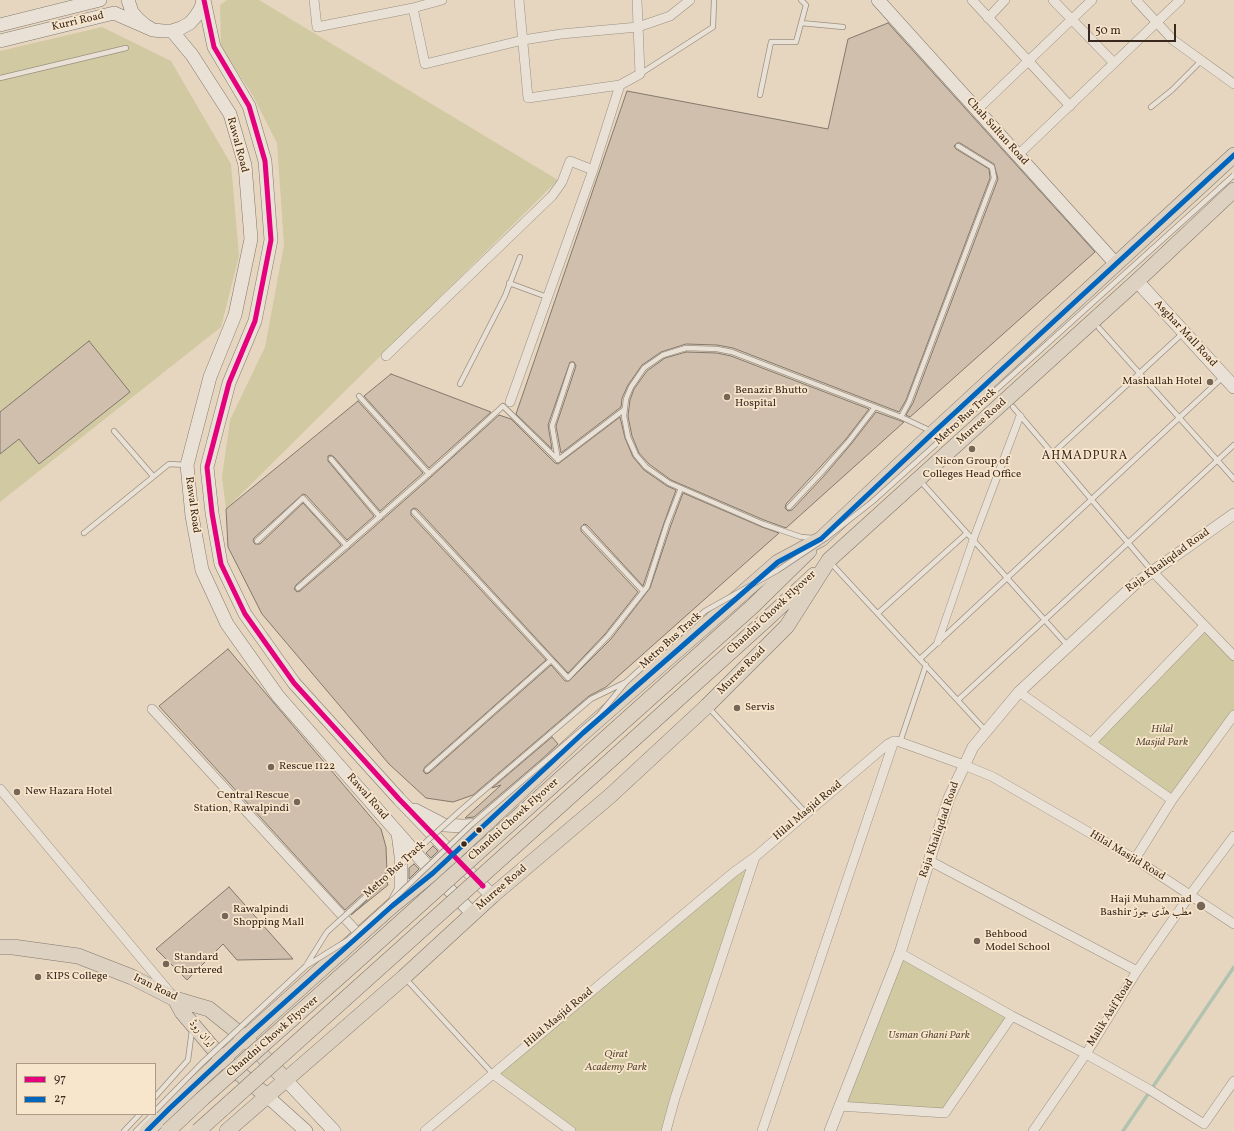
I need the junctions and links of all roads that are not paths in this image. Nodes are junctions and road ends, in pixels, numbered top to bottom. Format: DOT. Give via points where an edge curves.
graph roads {
  1 [pos="100,0"];
  2 [pos="128,0"];
  3 [pos="203,0"];
  4 [pos="314,0"];
  5 [pos="442,0"];
  6 [pos="519,0"];
  7 [pos="637,0"];
  8 [pos="690,0"];
  9 [pos="714,0"];
  10 [pos="801,0"];
  11 [pos="878,0"];
  12 [pos="972,0"];
  13 [pos="1005,0"];
  14 [pos="1053,0"];
  15 [pos="1092,0"];
  16 [pos="1136,0"];
  17 [pos="1180,0"];
  18 [pos="413,8"];
  19 [pos="988,18"];
  20 [pos="1071,20"];
  21 [pos="801,23"];
  22 [pos="1157,23"];
  23 [pos="0,25"];
  24 [pos="638,27"];
  25 [pos="843,28"];
  26 [pos="154,30"];
  27 [pos="172,31"];
  28 [pos="523,40"];
  29 [pos="0,41"];
  30 [pos="126,48"];
  31 [pos="1201,61"];
  32 [pos="1028,62"];
  33 [pos="1114,64"];
  34 [pos="640,74"];
  35 [pos="0,78"];
  36 [pos="1234,84"];
  37 [pos="620,85"];
  38 [pos="760,95"];
  39 [pos="1070,106"];
  40 [pos="1151,107"];
  41 [pos="977,110"];
  42 [pos="958,146"];
  43 [pos="1018,155"];
  44 [pos="1234,155"];
  45 [pos="592,170"];
  46 [pos="1234,175"];
  47 [pos="1234,190"];
  48 [pos="520,256"];
  49 [pos="1116,264"];
  50 [pos="1136,281"];
  51 [pos="509,283"];
  52 [pos="548,297"];
  53 [pos="1099,328"];
  54 [pos="1183,332"];
  55 [pos="386,356"];
  56 [pos="572,364"];
  57 [pos="1139,373"];
  58 [pos="1224,376"];
  59 [pos="460,384"];
  60 [pos="1234,387"];
  61 [pos="359,396"];
  62 [pos="510,402"];
  63 [pos="875,407"];
  64 [pos="1013,408"];
  65 [pos="625,409"];
  66 [pos="1020,416"];
  67 [pos="901,417"];
  68 [pos="1179,418"];
  69 [pos="114,431"];
  70 [pos="934,432"];
  71 [pos="1234,445"];
  72 [pos="1052,454"];
  73 [pos="331,459"];
  74 [pos="558,460"];
  75 [pos="1217,460"];
  76 [pos="187,465"];
  77 [pos="429,474"];
  78 [pos="153,476"];
  79 [pos="1234,479"];
  80 [pos="923,484"];
  81 [pos="681,488"];
  82 [pos="1091,500"];
  83 [pos="790,507"];
  84 [pos="414,512"];
  85 [pos="380,517"];
  86 [pos="1232,519"];
  87 [pos="584,528"];
  88 [pos="84,533"];
  89 [pos="966,533"];
  90 [pos="821,539"];
  91 [pos="973,540"];
  92 [pos="257,541"];
  93 [pos="1128,543"];
  94 [pos="347,546"];
  95 [pos="829,560"];
  96 [pos="1152,571"];
  97 [pos="1006,578"];
  98 [pos="298,588"];
  99 [pos="643,591"];
  100 [pos="878,613"];
  101 [pos="1044,620"];
  102 [pos="1204,626"];
  103 [pos="938,642"];
  104 [pos="1068,646"];
  105 [pos="1234,656"];
  106 [pos="920,659"];
  107 [pos="552,660"];
  108 [pos="926,665"];
  109 [pos="626,682"];
  110 [pos="1019,692"];
  111 [pos="958,700"];
  112 [pos="707,706"];
  113 [pos="152,709"];
  114 [pos="1234,715"];
  115 [pos="986,731"];
  116 [pos="897,741"];
  117 [pos="1092,743"];
  118 [pos="964,765"];
  119 [pos="427,770"];
  120 [pos="0,789"];
  121 [pos="398,799"];
  122 [pos="1172,800"];
  123 [pos="806,813"];
  124 [pos="485,825"];
  125 [pos="398,833"];
  126 [pos="1234,836"];
  127 [pos="453,854"];
  128 [pos="755,857"];
  129 [pos="1135,859"];
  130 [pos="930,861"];
  131 [pos="433,873"];
  132 [pos="1190,895"];
  133 [pos="492,896"];
  134 [pos="392,906"];
  135 [pos="472,913"];
  136 [pos="1234,924"];
  137 [pos="360,935"];
  138 [pos="0,947"];
  139 [pos="900,954"];
  140 [pos="306,966"];
  141 [pos="1138,971"];
  142 [pos="404,977"];
  143 [pos="175,999"];
  144 [pos="1012,1016"];
  145 [pos="192,1024"];
  146 [pos="245,1038"];
  147 [pos="1086,1054"];
  148 [pos="223,1060"];
  149 [pos="493,1074"];
  150 [pos="286,1080"];
  151 [pos="1234,1081"];
  152 [pos="156,1096"];
  153 [pos="267,1096"];
  154 [pos="839,1106"];
  155 [pos="170,1108"];
  156 [pos="156,1111"];
  157 [pos="139,1115"];
  158 [pos="151,1115"];
  159 [pos="1202,1128"];
  160 [pos="124,1131"];
  161 [pos="136,1131"];
  162 [pos="148,1131"];
  163 [pos="168,1131"];
  164 [pos="198,1131"];
  165 [pos="203,1131"];
  166 [pos="227,1131"];
  167 [pos="306,1131"];
  168 [pos="334,1131"];
  169 [pos="425,1131"];
  170 [pos="571,1131"];
  171 [pos="666,1131"];
  172 [pos="762,1131"];
  173 [pos="830,1131"];
  174 [pos="1033,1131"];
  1 -- 23 [label="main road, Kurri Road"];
  2 -- 26 [label="main road" via="132,12 138,19"];
  3 -- 27 [label="main road" via="201,8 190,23"];
  3 -- 121 [label="main road, Rawal Road" via="214,47 249,106 265,161 271,240 255,321 229,383 207,467 221,564 245,614 294,683"];
  4 -- 18 [label="street" via="317,27"];
  5 -- 18 [label="street"];
  6 -- 28 [label="street"];
  7 -- 24 [label="street"];
  8 -- 24 [label="street" via="670,16"];
  9 -- 34 [label="lane" via="713,27"];
  10 -- 21 [label="lane" via="806,5"];
  11 -- 41 [label="main road, Chah Sultan Road"];
  12 -- 19 [label="street"];
  13 -- 19 [label="street"];
  14 -- 20 [label="street"];
  15 -- 20 [label="street"];
  16 -- 22 [label="street"];
  17 -- 22 [label="street"];
  18 -- 28 [label="street" via="425,64"];
  19 -- 32 [label="street"];
  20 -- 32 [label="street"];
  20 -- 33 [label="street"];
  21 -- 25 [label="lane"];
  21 -- 38 [label="lane" via="796,42 771,42"];
  22 -- 31 [label="street" via="1172,40"];
  22 -- 33 [label="street"];
  24 -- 28 [label="street"];
  24 -- 34 [label="street"];
  26 -- 27 [label="main road"];
  26 -- 29 [label="main road, Kurri Road" via="114,13"];
  27 -- 76 [label="main road, Rawal Road" via="192,55 230,114 245,164 251,239 235,315 210,377"];
  28 -- 37 [label="street" via="528,98"];
  30 -- 35 [label="lane"];
  31 -- 36 [label="street"];
  31 -- 40 [label="lane"];
  32 -- 39 [label="street"];
  32 -- 41 [label="street"];
  33 -- 39 [label="street"];
  34 -- 37 [label="street"];
  37 -- 45 [label="street"];
  39 -- 43 [label="street"];
  41 -- 43 [label="main road, Chah Sultan Road"];
  42 -- 67 [label="lane" via="992,167 994,178 909,402"];
  43 -- 49 [label="main road, Chah Sultan Road"];
  44 -- 49 [label="main road"];
  45 -- 52 [label="street"];
  45 -- 55 [label="street" via="570,161 562,182 552,196"];
  46 -- 109 [label="lane, Metro Bus Track, bridge" via="872,502 778,570 705,611"];
  47 -- 50 [label="main road, Murree Road"];
  48 -- 51 [label="lane"];
  49 -- 70 [label="main road"];
  50 -- 54 [label="main road, Asghar Mall Road"];
  50 -- 95 [label="main road, Murree Road"];
  51 -- 52 [label="lane"];
  51 -- 59 [label="lane" via="505,296"];
  52 -- 62 [label="street"];
  53 -- 57 [label="lane"];
  54 -- 57 [label="lane"];
  54 -- 58 [label="main road, Asghar Mall Road"];
  56 -- 74 [label="lane" via="552,426"];
  57 -- 68 [label="lane"];
  57 -- 72 [label="lane"];
  58 -- 60 [label="main road, Asghar Mall Road"];
  58 -- 68 [label="lane"];
  61 -- 77 [label="lane"];
  63 -- 65 [label="lane" via="732,352 686,348 663,355 644,368 631,387"];
  63 -- 67 [label="lane"];
  63 -- 83 [label="lane" via="849,441"];
  64 -- 66 [label="lane"];
  65 -- 74 [label="lane"];
  65 -- 81 [label="lane" via="628,437 636,454 658,476"];
  66 -- 72 [label="lane"];
  66 -- 91 [label="street"];
  67 -- 70 [label="lane"];
  68 -- 75 [label="lane"];
  68 -- 82 [label="lane"];
  69 -- 78 [label="lane"];
  70 -- 90 [label="main road"];
  71 -- 75 [label="lane"];
  72 -- 82 [label="lane"];
  73 -- 85 [label="lane"];
  74 -- 77 [label="lane" via="503,406"];
  75 -- 79 [label="lane"];
  75 -- 93 [label="lane"];
  76 -- 78 [label="lane" via="169,464"];
  76 -- 125 [label="main road, Rawal Road" via="192,516 202,570 227,624 278,696"];
  77 -- 85 [label="lane"];
  78 -- 88 [label="lane"];
  80 -- 89 [label="lane"];
  81 -- 90 [label="lane" via="783,532"];
  81 -- 99 [label="lane" via="647,586"];
  82 -- 93 [label="lane"];
  82 -- 97 [label="lane"];
  84 -- 107 [label="lane"];
  85 -- 94 [label="lane"];
  86 -- 96 [label="street, Raja Khaliqdad Road"];
  87 -- 99 [label="lane"];
  89 -- 91 [label="lane"];
  89 -- 100 [label="lane"];
  90 -- 124 [label="main road" via="778,562 583,733"];
  90 -- 163 [label="main road, Chandni Chowk Flyover, bridge" via="753,606"];
  91 -- 97 [label="lane"];
  91 -- 103 [label="street"];
  92 -- 94 [label="lane" via="303,498"];
  93 -- 96 [label="lane"];
  93 -- 101 [label="lane"];
  94 -- 98 [label="lane"];
  95 -- 100 [label="lane"];
  95 -- 112 [label="main road, Murree Road" via="787,626"];
  95 -- 164 [label="main road, Chandni Chowk Flyover, bridge" via="767,619"];
  96 -- 102 [label="street"];
  96 -- 104 [label="street, Raja Khaliqdad Road"];
  97 -- 101 [label="lane"];
  97 -- 103 [label="lane"];
  99 -- 107 [label="lane" via="608,636 568,678"];
  100 -- 106 [label="lane"];
  101 -- 104 [label="lane"];
  101 -- 111 [label="lane"];
  102 -- 105 [label="street"];
  102 -- 117 [label="street"];
  103 -- 106 [label="lane"];
  104 -- 110 [label="street, Raja Khaliqdad Road"];
  106 -- 108 [label="lane"];
  107 -- 119 [label="lane"];
  108 -- 111 [label="lane"];
  108 -- 116 [label="lane"];
  109 -- 140 [label="lane, Metro Bus Track, bridge" via="599,715 472,824 348,940"];
  109 -- 140 [label="lane, Metro Bus Track, bridge" via="591,699 461,810 327,932"];
  110 -- 115 [label="street, Raja Khaliqdad Road"];
  110 -- 117 [label="street"];
  111 -- 115 [label="lane"];
  112 -- 123 [label="lane"];
  112 -- 133 [label="main road, Murree Road" via="610,796"];
  113 -- 137 [label="street"];
  114 -- 122 [label="street"];
  115 -- 118 [label="street, Raja Khaliqdad Road"];
  116 -- 118 [label="street, Hilal Masjid Road"];
  116 -- 123 [label="street, Hilal Masjid Road" via="888,744"];
  116 -- 172 [label="street"];
  117 -- 122 [label="street"];
  118 -- 129 [label="street, Hilal Masjid Road" via="993,777"];
  118 -- 130 [label="street, Raja Khaliqdad Road" via="949,798"];
  120 -- 143 [label="street"];
  121 -- 124 [label="main road" via="444,825"];
  121 -- 127 [label="main road, Rawal Road"];
  122 -- 129 [label="street"];
  123 -- 128 [label="street, Hilal Masjid Road"];
  124 -- 127 [label="main road"];
  125 -- 131 [label="main road, Rawal Road"];
  125 -- 134 [label="main road" via="401,890"];
  126 -- 132 [label="street, Malik Asif Road"];
  127 -- 131 [label="main road"];
  127 -- 133 [label="main road, Rawal Road"];
  128 -- 149 [label="street, Hilal Masjid Road"];
  128 -- 171 [label="street"];
  129 -- 132 [label="street, Hilal Masjid Road"];
  130 -- 139 [label="street, Raja Khaliqdad Road"];
  130 -- 141 [label="street"];
  131 -- 134 [label="main road"];
  131 -- 135 [label="main road, Rawal Road"];
  132 -- 136 [label="street, Hilal Masjid Road"];
  132 -- 141 [label="street, Malik Asif Road"];
  133 -- 135 [label="main road, Murree Road"];
  134 -- 137 [label="main road"];
  135 -- 142 [label="main road, Murree Road"];
  137 -- 146 [label="main road"];
  138 -- 143 [label="main road, Iran Road" via="78,956 132,976"];
  139 -- 144 [label="street"];
  139 -- 154 [label="street, Raja Khaliqdad Road"];
  140 -- 156 [label="lane, Metro Bus Track, bridge"];
  141 -- 147 [label="street, Malik Asif Road"];
  142 -- 149 [label="lane"];
  142 -- 150 [label="main road, Murree Road"];
  143 -- 145 [label="main road, ایران روڈ"];
  143 -- 146 [label="main road, Iran Road" via="209,1009"];
  144 -- 147 [label="street"];
  144 -- 154 [label="street" via="945,1113"];
  145 -- 148 [label="main road, ایران روڈ"];
  145 -- 152 [label="lane" via="188,1060"];
  146 -- 148 [label="main road"];
  146 -- 150 [label="main road, Iran Road"];
  147 -- 159 [label="street" via="1150,1090"];
  147 -- 174 [label="street, Malik Asif Road"];
  148 -- 153 [label="main road, ایران روڈ"];
  148 -- 155 [label="main road"];
  149 -- 169 [label="street, Hilal Masjid Road"];
  149 -- 170 [label="street"];
  150 -- 153 [label="main road, Murree Road"];
  150 -- 168 [label="main road"];
  151 -- 159 [label="street"];
  153 -- 166 [label="main road, Murree Road"];
  153 -- 167 [label="main road"];
  154 -- 173 [label="street, Raja Khaliqdad Road"];
  155 -- 162 [label="main road"];
  155 -- 165 [label="main road" via="193,1116"];
  157 -- 160 [label="lane"];
  158 -- 161 [label="lane"];
}
